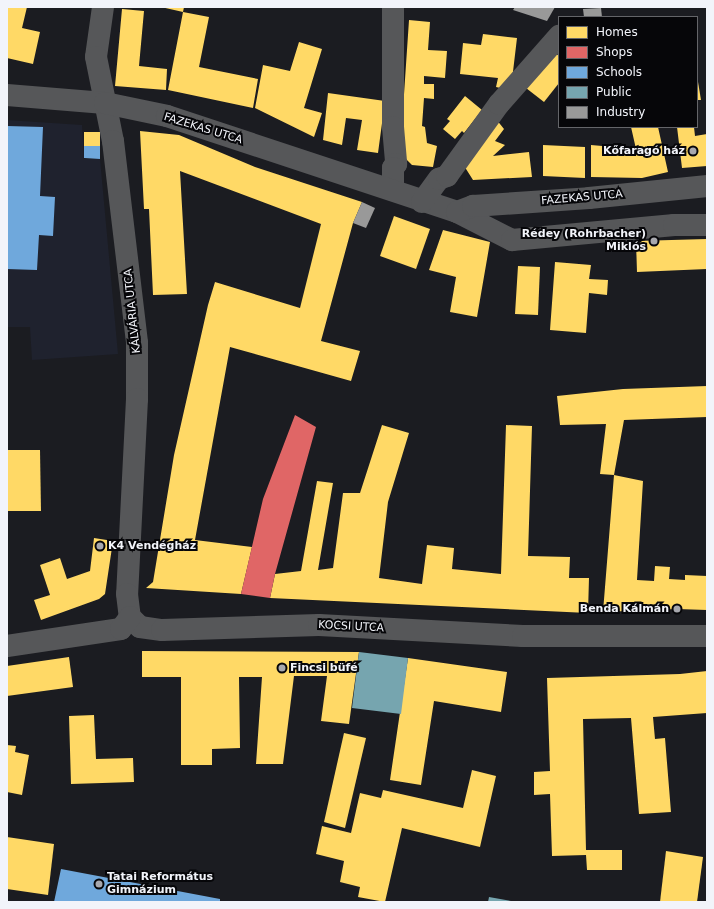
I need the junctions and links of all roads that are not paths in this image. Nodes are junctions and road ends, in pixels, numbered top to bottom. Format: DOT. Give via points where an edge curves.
graph roads {
  1 [pos="103,7"];
  2 [pos="392,7"];
  3 [pos="558,37"];
  4 [pos="7,95"];
  5 [pos="105,103"];
  6 [pos="707,186"];
  7 [pos="393,190"];
  8 [pos="422,202"];
  9 [pos="458,212"];
  10 [pos="707,225"];
  11 [pos="130,617"];
  12 [pos="707,636"];
  13 [pos="7,646"];
  1 -- 5 [label="street, KÁLVÁRIA UTCA" via="96,57"];
  2 -- 7 [label="street" via="393,127 396,164 393,168"];
  3 -- 8 [label="street" via="499,104 447,176 439,179"];
  4 -- 5 [label="street, FAZEKAS UTCA"];
  5 -- 7 [label="street, FAZEKAS UTCA" via="167,116"];
  5 -- 11 [label="street, KÁLVÁRIA UTCA" via="114,141 137,343 138,399 127,594"];
  6 -- 9 [label="street, FAZEKAS UTCA" via="473,206"];
  7 -- 8 [label="street, FAZEKAS UTCA"];
  8 -- 9 [label="street, FAZEKAS UTCA"];
  9 -- 10 [label="street, FAZEKAS UTCA" via="512,240 674,225"];
  11 -- 12 [label="street, KOCSI UTCA" via="140,627 162,630 319,625 523,636"];
  11 -- 13 [label="street" via="121,629"];
}
